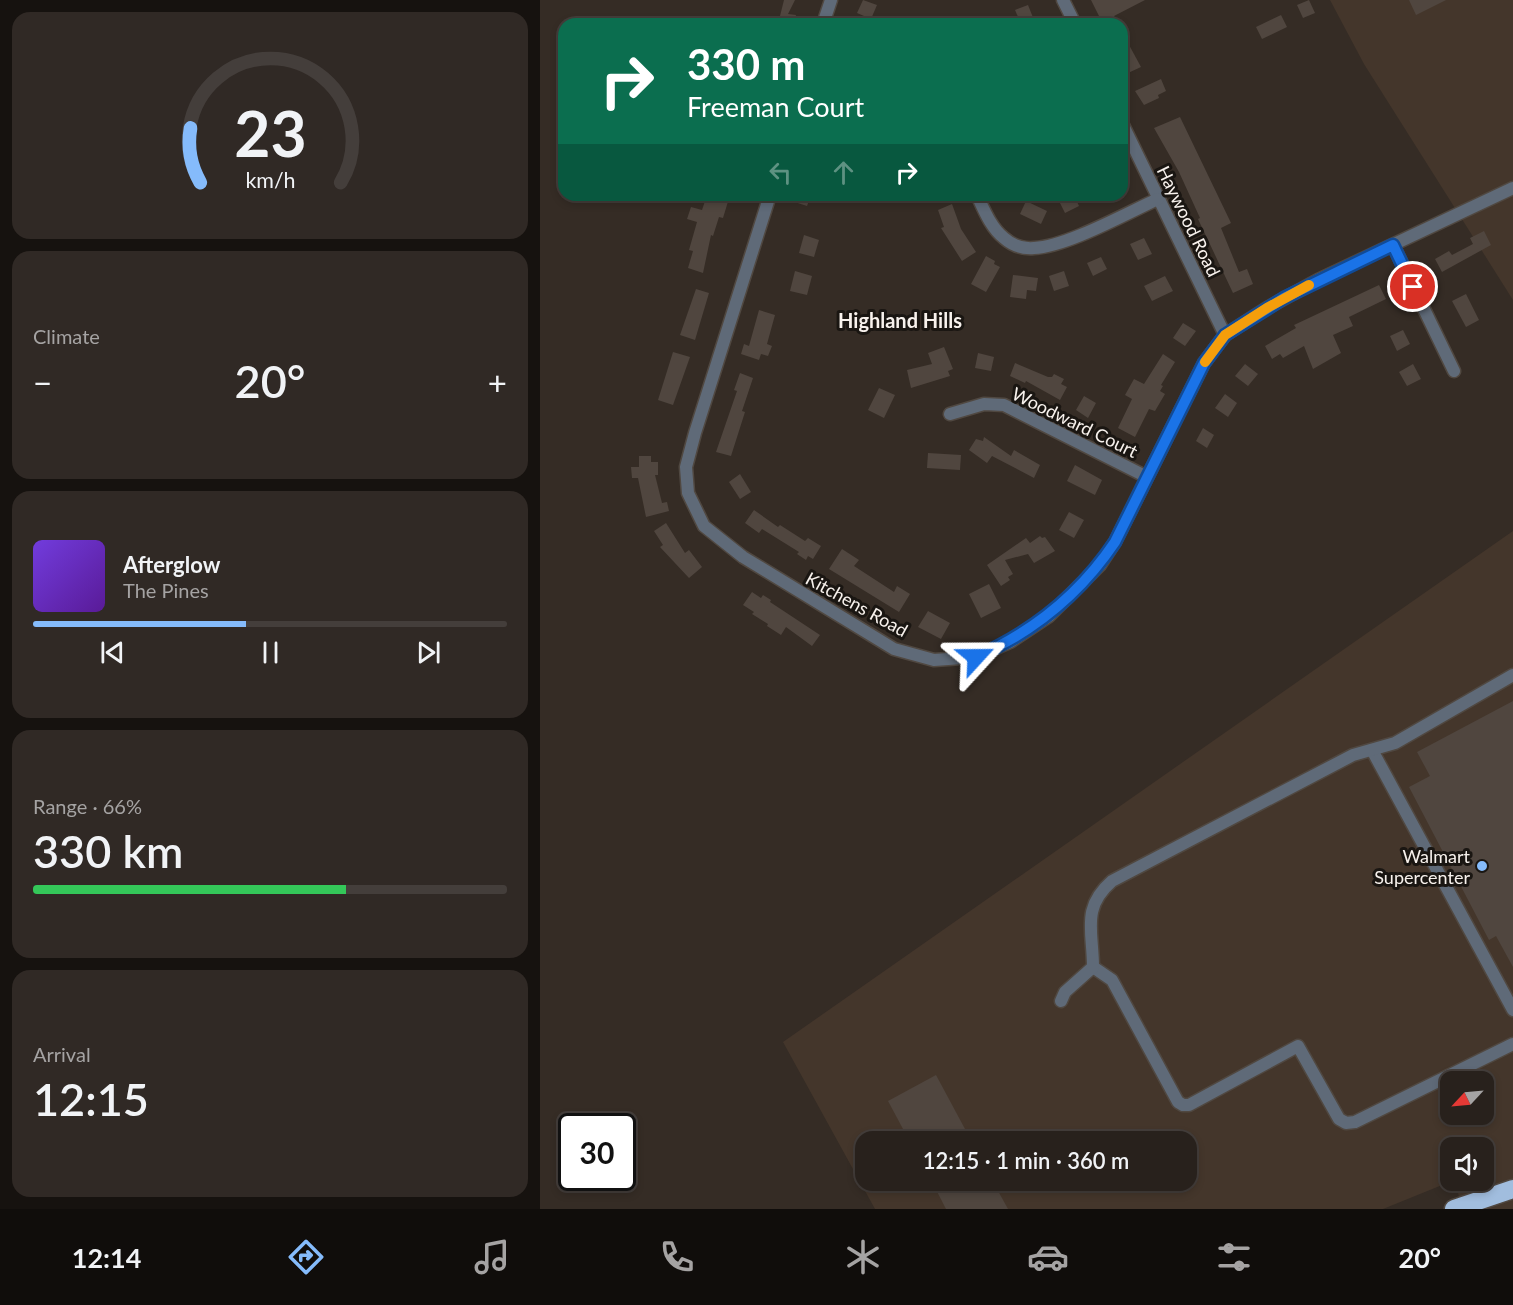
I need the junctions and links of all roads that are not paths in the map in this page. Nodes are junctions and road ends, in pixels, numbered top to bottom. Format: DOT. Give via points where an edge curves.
graph roads {
  1 [pos="831,0"];
  2 [pos="1063,0"];
  3 [pos="825,18"];
  4 [pos="1072,18"];
  5 [pos="1128,136"];
  6 [pos="1513,188"];
  7 [pos="1158,199"];
  8 [pos="768,201"];
  9 [pos="980,201"];
  10 [pos="1393,245"];
  11 [pos="1225,335"];
  12 [pos="1454,371"];
  13 [pos="950,414"];
  14 [pos="1148,477"];
  15 [pos="1513,675"];
  16 [pos="1371,750"];
  17 [pos="1093,967"];
  18 [pos="1060,1001"];
  19 [pos="1513,1010"];
  20 [pos="1513,1044"];
  21 [pos="1513,1190"];
  22 [pos="1454,1209"];
  1 -- 3 [label="street"];
  2 -- 4 [label="street"];
  5 -- 7 [label="street, Haywood Road"];
  6 -- 10 [label="street, Kitchens Road"];
  7 -- 9 [label="street" via="1057,244 1033,249 1003,238"];
  7 -- 11 [label="street, Haywood Road"];
  8 -- 14 [label="street, Kitchens Road" via="686,467 688,493 704,526 743,557 894,648 934,660 976,657 1010,642 1048,616 1100,565"];
  10 -- 11 [label="street, Kitchens Road" via="1287,297"];
  10 -- 12 [label="street"];
  11 -- 14 [label="street, Kitchens Road" via="1204,363"];
  13 -- 14 [label="street, Woodward Court" via="984,404 1004,405"];
  15 -- 16 [label="street" via="1395,743"];
  16 -- 17 [label="street" via="1353,755 1112,881 1093,902"];
  16 -- 19 [label="street"];
  17 -- 18 [label="street"];
  17 -- 20 [label="street" via="1112,980 1183,1105 1298,1046 1339,1119 1355,1122"];
  21 -- 22 [label="highway"];
}
